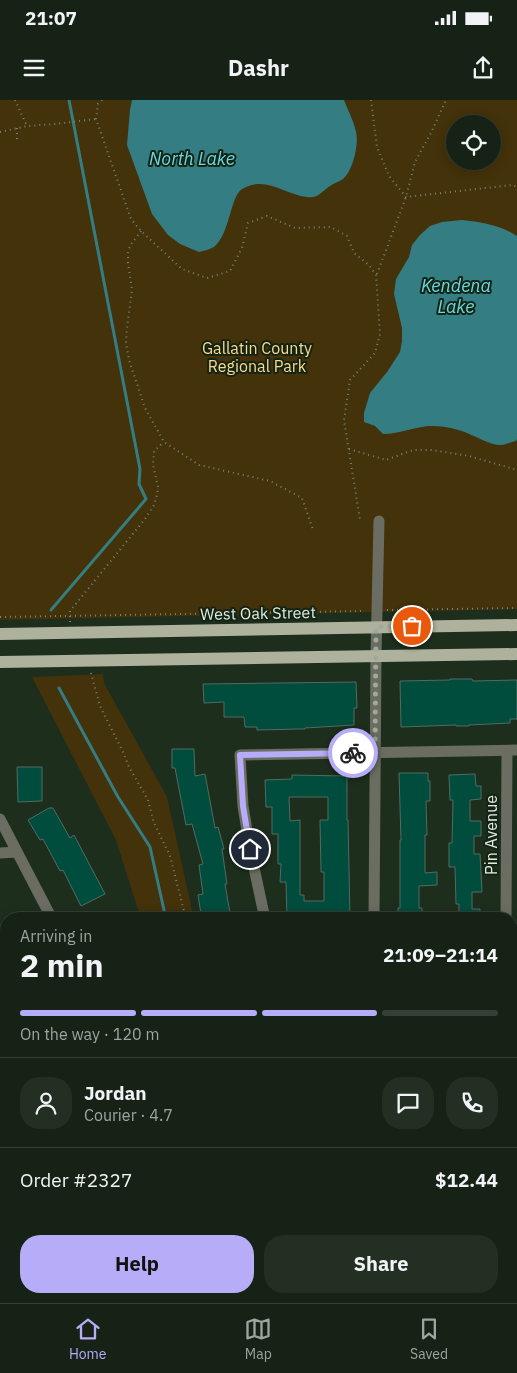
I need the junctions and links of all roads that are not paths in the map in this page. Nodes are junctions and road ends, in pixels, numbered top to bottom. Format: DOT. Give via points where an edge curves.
graph roads {
  1 [pos="379,521"];
  2 [pos="517,625"];
  3 [pos="376,627"];
  4 [pos="0,634"];
  5 [pos="517,654"];
  6 [pos="376,656"];
  7 [pos="0,662"];
  8 [pos="512,750"];
  9 [pos="375,753"];
  10 [pos="0,819"];
  11 [pos="18,852"];
  12 [pos="0,853"];
  13 [pos="45,912"];
  14 [pos="264,912"];
  15 [pos="374,912"];
  16 [pos="506,912"];
  1 -- 3 [label="street"];
  2 -- 3 [label="main road, West Oak Street"];
  3 -- 4 [label="main road, West Oak Street"];
  3 -- 6 [label="street"];
  5 -- 6 [label="main road"];
  6 -- 7 [label="main road"];
  6 -- 9 [label="street"];
  8 -- 9 [label="street"];
  8 -- 16 [label="street, Pin Avenue"];
  9 -- 14 [label="street" via="240,755 243,806"];
  9 -- 15 [label="street"];
  10 -- 11 [label="street"];
  11 -- 12 [label="street"];
  11 -- 13 [label="street"];
}
